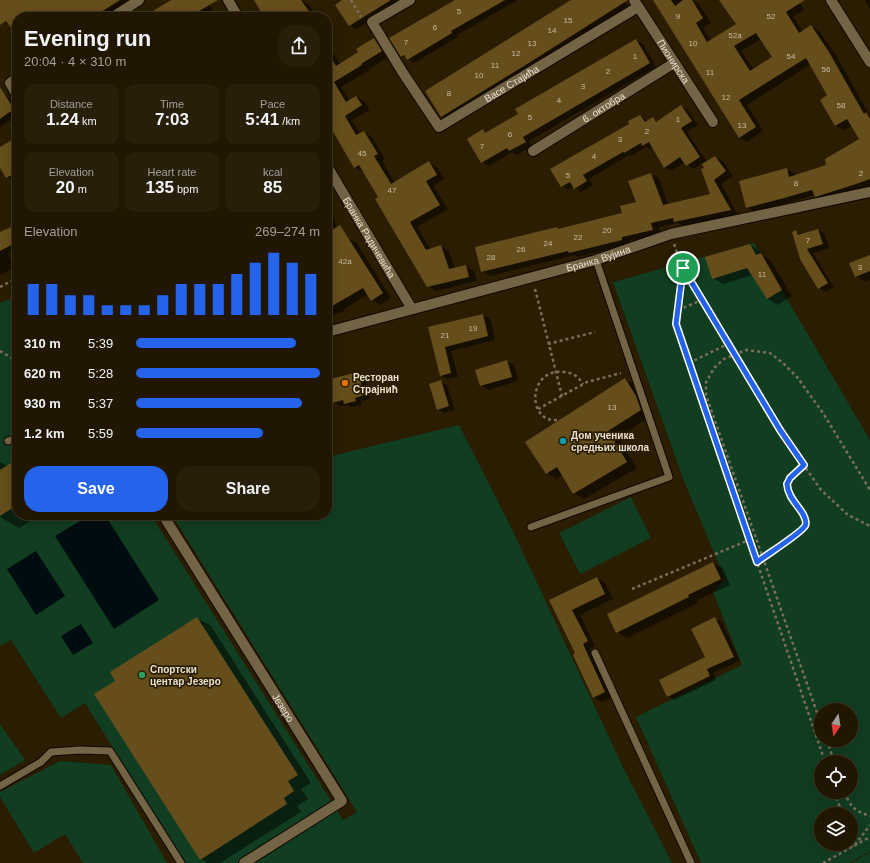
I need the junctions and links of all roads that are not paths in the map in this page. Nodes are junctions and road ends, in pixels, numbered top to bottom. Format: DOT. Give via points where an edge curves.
graph roads {
  1 [pos="139,0"];
  2 [pos="228,0"];
  3 [pos="410,0"];
  4 [pos="831,0"];
  5 [pos="636,4"];
  6 [pos="120,12"];
  7 [pos="235,12"];
  8 [pos="870,62"];
  9 [pos="674,63"];
  10 [pos="714,122"];
  11 [pos="532,151"];
  12 [pos="332,174"];
  13 [pos="870,192"];
  14 [pos="596,260"];
  15 [pos="412,309"];
  16 [pos="332,331"];
  17 [pos="12,440"];
  18 [pos="8,441"];
  19 [pos="166,520"];
  20 [pos="531,526"];
  21 [pos="594,654"];
  22 [pos="0,786"];
  23 [pos="181,863"];
  24 [pos="244,863"];
  25 [pos="691,863"];
  1 -- 6 [label="street"];
  2 -- 7 [label="street"];
  3 -- 5 [label="street, Васе Стајића" via="372,22 439,127"];
  4 -- 8 [label="street"];
  5 -- 9 [label="street, Пионирска"];
  9 -- 10 [label="street, Пионирска"];
  9 -- 11 [label="street, 6. октобра"];
  12 -- 15 [label="street, Бранка Радичевића"];
  13 -- 14 [label="street, Бранка Вујина" via="671,234"];
  14 -- 15 [label="street, Бранка Вујина"];
  14 -- 20 [label="lane" via="669,477"];
  15 -- 16 [label="street, Бранка Вујина"];
  17 -- 18 [label="lane"];
  19 -- 24 [label="street, Језеро" via="342,801"];
  21 -- 25 [label="lane"];
  22 -- 23 [label="lane" via="41,762 51,752 110,751"];
}
